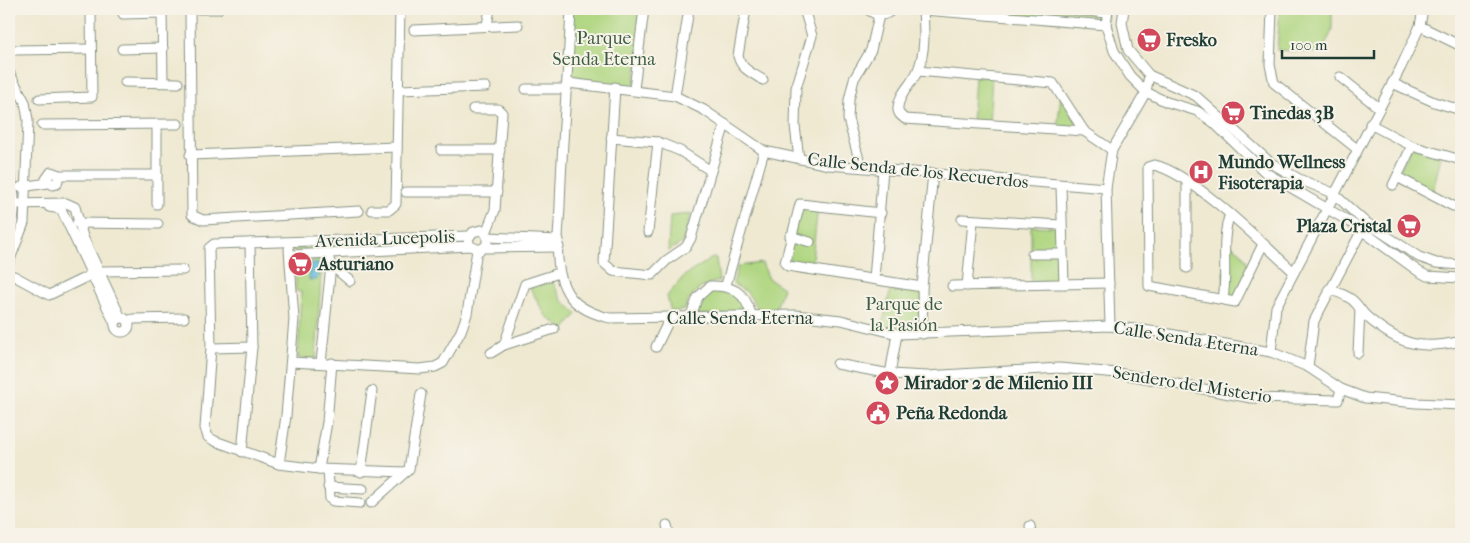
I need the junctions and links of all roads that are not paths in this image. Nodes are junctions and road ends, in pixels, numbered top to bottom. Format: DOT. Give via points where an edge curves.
graph roads {
  1 [pos="91,9"];
  2 [pos="190,9"];
  3 [pos="218,9"];
  4 [pos="400,9"];
  5 [pos="490,9"];
  6 [pos="571,9"];
  7 [pos="644,9"];
  8 [pos="689,9"];
  9 [pos="746,9"];
  10 [pos="804,9"];
  11 [pos="867,9"];
  12 [pos="893,9"];
  13 [pos="912,9"];
  14 [pos="1066,9"];
  15 [pos="1124,9"];
  16 [pos="1272,9"];
  17 [pos="1423,9"];
  18 [pos="923,10"];
  19 [pos="162,11"];
  20 [pos="1107,11"];
  21 [pos="1019,13"];
  22 [pos="123,14"];
  23 [pos="879,15"];
  24 [pos="487,25"];
  25 [pos="518,25"];
  26 [pos="1106,25"];
  27 [pos="1420,26"];
  28 [pos="414,30"];
  29 [pos="1126,44"];
  30 [pos="1461,46"];
  31 [pos="163,48"];
  32 [pos="91,49"];
  33 [pos="122,49"];
  34 [pos="14,50"];
  35 [pos="1114,51"];
  36 [pos="1141,67"];
  37 [pos="918,71"];
  38 [pos="9,72"];
  39 [pos="1129,74"];
  40 [pos="1149,75"];
  41 [pos="1340,78"];
  42 [pos="763,80"];
  43 [pos="125,82"];
  44 [pos="163,82"];
  45 [pos="178,82"];
  46 [pos="1392,83"];
  47 [pos="568,86"];
  48 [pos="486,87"];
  49 [pos="615,88"];
  50 [pos="634,89"];
  51 [pos="399,90"];
  52 [pos="526,90"];
  53 [pos="1146,92"];
  54 [pos="675,96"];
  55 [pos="39,98"];
  56 [pos="1379,108"];
  57 [pos="473,109"];
  58 [pos="1461,110"];
  59 [pos="156,124"];
  60 [pos="178,124"];
  61 [pos="725,124"];
  62 [pos="1370,124"];
  63 [pos="42,125"];
  64 [pos="1084,132"];
  65 [pos="611,138"];
  66 [pos="658,142"];
  67 [pos="1412,146"];
  68 [pos="398,147"];
  69 [pos="1357,149"];
  70 [pos="441,150"];
  71 [pos="500,150"];
  72 [pos="1112,150"];
  73 [pos="764,151"];
  74 [pos="190,155"];
  75 [pos="799,159"];
  76 [pos="1461,160"];
  77 [pos="861,167"];
  78 [pos="883,169"];
  79 [pos="711,170"];
  80 [pos="9,173"];
  81 [pos="933,173"];
  82 [pos="157,175"];
  83 [pos="1187,182"];
  84 [pos="26,184"];
  85 [pos="1061,185"];
  86 [pos="13,186"];
  87 [pos="1106,188"];
  88 [pos="406,192"];
  89 [pos="497,192"];
  90 [pos="1333,194"];
  91 [pos="49,204"];
  92 [pos="157,204"];
  93 [pos="14,207"];
  94 [pos="25,207"];
  95 [pos="1326,208"];
  96 [pos="1461,208"];
  97 [pos="372,210"];
  98 [pos="359,211"];
  99 [pos="880,213"];
  100 [pos="1230,214"];
  101 [pos="962,219"];
  102 [pos="973,221"];
  103 [pos="80,222"];
  104 [pos="158,224"];
  105 [pos="69,225"];
  106 [pos="1061,225"];
  107 [pos="1362,230"];
  108 [pos="648,232"];
  109 [pos="487,235"];
  110 [pos="469,236"];
  111 [pos="790,236"];
  112 [pos="9,237"];
  113 [pos="322,240"];
  114 [pos="289,242"];
  115 [pos="810,242"];
  116 [pos="250,243"];
  117 [pos="513,243"];
  118 [pos="559,243"];
  119 [pos="1263,244"];
  120 [pos="478,248"];
  121 [pos="327,252"];
  122 [pos="1032,254"];
  123 [pos="1062,254"];
  124 [pos="290,255"];
  125 [pos="9,262"];
  126 [pos="331,265"];
  127 [pos="1461,265"];
  128 [pos="1187,268"];
  129 [pos="183,270"];
  130 [pos="1294,272"];
  131 [pos="95,273"];
  132 [pos="559,273"];
  133 [pos="14,276"];
  134 [pos="1461,278"];
  135 [pos="874,279"];
  136 [pos="350,281"];
  137 [pos="1109,283"];
  138 [pos="1226,283"];
  139 [pos="1064,284"];
  140 [pos="1243,284"];
  141 [pos="726,285"];
  142 [pos="952,286"];
  143 [pos="967,286"];
  144 [pos="922,287"];
  145 [pos="1329,289"];
  146 [pos="1223,299"];
  147 [pos="1360,310"];
  148 [pos="751,314"];
  149 [pos="691,316"];
  150 [pos="184,318"];
  151 [pos="670,318"];
  152 [pos="1110,326"];
  153 [pos="554,330"];
  154 [pos="897,334"];
  155 [pos="923,334"];
  156 [pos="1461,341"];
  157 [pos="504,345"];
  158 [pos="252,347"];
  159 [pos="656,347"];
  160 [pos="211,348"];
  161 [pos="1271,352"];
  162 [pos="491,353"];
  163 [pos="1358,353"];
  164 [pos="291,362"];
  165 [pos="321,363"];
  166 [pos="332,363"];
  167 [pos="837,364"];
  168 [pos="1308,367"];
  169 [pos="890,374"];
  170 [pos="1341,389"];
  171 [pos="372,391"];
  172 [pos="421,394"];
  173 [pos="1461,405"];
  174 [pos="242,452"];
  175 [pos="279,464"];
  176 [pos="324,470"];
  177 [pos="361,472"];
  178 [pos="406,472"];
  179 [pos="328,487"];
  180 [pos="363,489"];
  181 [pos="360,502"];
  182 [pos="371,502"];
  1 -- 32 [label="street"];
  2 -- 3 [label="street"];
  2 -- 74 [label="street"];
  4 -- 51 [label="street"];
  5 -- 24 [label="street"];
  6 -- 47 [label="street, Calle Senda Eterna"];
  7 -- 50 [label="street"];
  8 -- 54 [label="street"];
  9 -- 42 [label="street" via="738,56 743,68"];
  10 -- 75 [label="street" via="812,36 796,88 795,126"];
  11 -- 23 [label="street"];
  12 -- 23 [label="street"];
  13 -- 18 [label="street"];
  14 -- 20 [label="street"];
  15 -- 29 [label="street" via="1122,23"];
  16 -- 69 [label="street" via="1270,65 1274,83"];
  17 -- 27 [label="street"];
  18 -- 21 [label="street"];
  18 -- 37 [label="street" via="925,37"];
  19 -- 22 [label="street"];
  19 -- 31 [label="street"];
  20 -- 26 [label="street"];
  21 -- 26 [label="street"];
  23 -- 77 [label="street" via="871,50 854,79 849,100 848,119"];
  24 -- 25 [label="street"];
  24 -- 28 [label="street"];
  26 -- 35 [label="street"];
  27 -- 30 [label="street"];
  27 -- 46 [label="street"];
  29 -- 35 [label="street" via="1126,58"];
  29 -- 36 [label="street"];
  31 -- 33 [label="street"];
  31 -- 44 [label="street"];
  32 -- 34 [label="street"];
  32 -- 55 [label="street" via="91,98"];
  35 -- 39 [label="street"];
  36 -- 39 [label="street" via="1129,63"];
  36 -- 40 [label="street"];
  37 -- 64 [label="street" via="1053,83"];
  37 -- 64 [label="street" via="897,109 905,119"];
  38 -- 84 [label="street" via="25,102 28,120"];
  39 -- 53 [label="street"];
  40 -- 53 [label="street"];
  40 -- 90 [label="street" via="1196,96 1271,163"];
  41 -- 56 [label="street"];
  43 -- 44 [label="street"];
  44 -- 45 [label="street"];
  46 -- 56 [label="street"];
  46 -- 58 [label="street"];
  47 -- 49 [label="street, Calle Senda de los Recuerdos"];
  47 -- 52 [label="street, Calle Senda de los Recuerdos"];
  47 -- 118 [label="street, Calle Senda Eterna"];
  48 -- 51 [label="street"];
  49 -- 50 [label="street, Calle Senda de los Recuerdos"];
  49 -- 65 [label="street"];
  50 -- 54 [label="street, Calle Senda de los Recuerdos"];
  51 -- 68 [label="street"];
  53 -- 72 [label="street"];
  53 -- 95 [label="street" via="1198,111 1266,173"];
  54 -- 61 [label="street, Calle Senda de los Recuerdos"];
  56 -- 62 [label="street"];
  57 -- 71 [label="street" via="500,110"];
  59 -- 60 [label="street"];
  59 -- 63 [label="street"];
  59 -- 82 [label="street"];
  61 -- 73 [label="street, Calle Senda de los Recuerdos"];
  61 -- 79 [label="street"];
  62 -- 67 [label="street"];
  62 -- 69 [label="street"];
  64 -- 72 [label="street"];
  65 -- 66 [label="street"];
  65 -- 79 [label="street" via="604,262 613,271 652,275 688,244"];
  66 -- 79 [label="street"];
  66 -- 108 [label="street"];
  67 -- 76 [label="street"];
  67 -- 96 [label="street" via="1395,181"];
  68 -- 74 [label="street"];
  68 -- 97 [label="street" via="396,204 389,210"];
  69 -- 90 [label="street"];
  70 -- 71 [label="street"];
  71 -- 89 [label="street"];
  72 -- 87 [label="street"];
  73 -- 75 [label="street, Calle Senda de los Recuerdos"];
  73 -- 141 [label="street"];
  74 -- 98 [label="street" via="190,212 199,220"];
  75 -- 77 [label="street, Calle Senda de los Recuerdos"];
  77 -- 78 [label="street, Calle Senda de los Recuerdos"];
  78 -- 81 [label="street, Calle Senda de los Recuerdos"];
  78 -- 99 [label="street"];
  80 -- 86 [label="street"];
  81 -- 85 [label="street, Calle Senda de los Recuerdos"];
  81 -- 144 [label="street"];
  82 -- 84 [label="street" via="59,175 51,172 47,181"];
  82 -- 92 [label="street"];
  83 -- 100 [label="street"];
  83 -- 128 [label="street"];
  83 -- 146 [label="street" via="1163,167 1154,165 1148,168 1149,286"];
  84 -- 86 [label="street"];
  84 -- 94 [label="street"];
  85 -- 87 [label="street, Calle Senda de los Recuerdos"];
  85 -- 106 [label="street"];
  86 -- 93 [label="street"];
  87 -- 137 [label="street"];
  88 -- 89 [label="street"];
  89 -- 109 [label="street" via="493,221"];
  90 -- 95 [label="street"];
  90 -- 127 [label="street" via="1364,221 1419,258"];
  91 -- 94 [label="street"];
  91 -- 103 [label="street" via="73,205"];
  91 -- 105 [label="street" via="61,209"];
  93 -- 94 [label="street"];
  93 -- 112 [label="street"];
  94 -- 125 [label="street" via="24,223"];
  95 -- 107 [label="street"];
  95 -- 130 [label="street"];
  99 -- 111 [label="street" via="800,204"];
  99 -- 135 [label="street"];
  100 -- 119 [label="street"];
  100 -- 138 [label="street" via="1225,229"];
  101 -- 102 [label="street"];
  102 -- 106 [label="street"];
  102 -- 143 [label="street"];
  103 -- 104 [label="street"];
  103 -- 105 [label="street"];
  103 -- 131 [label="street"];
  105 -- 131 [label="street"];
  106 -- 123 [label="street"];
  107 -- 134 [label="street" via="1428,276"];
  107 -- 145 [label="street"];
  109 -- 110 [label="street, Avenida Lucepolis" via="478,230"];
  109 -- 117 [label="street, Avenida Lucepolis"];
  109 -- 120 [label="street"];
  110 -- 113 [label="street, Avenida Lucepolis"];
  110 -- 120 [label="street, Avenida Lucepolis"];
  111 -- 115 [label="street"];
  111 -- 135 [label="street" via="784,259 786,265"];
  113 -- 114 [label="street, Avenida Lucepolis"];
  113 -- 121 [label="street"];
  114 -- 116 [label="street, Avenida Lucepolis"];
  114 -- 124 [label="street"];
  116 -- 158 [label="street"];
  116 -- 160 [label="street, Avenida Lucepolis" via="210,245"];
  117 -- 118 [label="street, Avenida Lucepolis"];
  117 -- 120 [label="street, Avenida Lucepolis"];
  118 -- 132 [label="street, Calle Senda Eterna"];
  119 -- 130 [label="street"];
  119 -- 140 [label="street"];
  120 -- 121 [label="street, Avenida Lucepolis"];
  120 -- 166 [label="street" via="464,323 442,363 420,368"];
  121 -- 124 [label="street, Avenida Lucepolis"];
  121 -- 126 [label="street"];
  122 -- 123 [label="street"];
  123 -- 139 [label="street"];
  124 -- 164 [label="street" via="294,319"];
  126 -- 136 [label="street"];
  126 -- 165 [label="street"];
  129 -- 131 [label="street"];
  130 -- 161 [label="street" via="1276,307"];
  131 -- 133 [label="street" via="49,295"];
  131 -- 150 [label="street" via="121,321"];
  132 -- 151 [label="street, Calle Senda Eterna" via="565,290 592,314 610,318"];
  132 -- 157 [label="street" via="525,284"];
  135 -- 144 [label="street"];
  137 -- 139 [label="street"];
  137 -- 152 [label="street"];
  138 -- 140 [label="street"];
  138 -- 146 [label="street"];
  139 -- 143 [label="street"];
  140 -- 146 [label="street" via="1236,302"];
  141 -- 148 [label="street" via="740,294"];
  141 -- 149 [label="street" via="710,286 698,297"];
  142 -- 143 [label="street"];
  144 -- 155 [label="street"];
  145 -- 147 [label="street" via="1351,299"];
  145 -- 168 [label="street" via="1314,321"];
  147 -- 156 [label="street" via="1382,330 1410,343 1438,346"];
  147 -- 163 [label="street"];
  148 -- 149 [label="street, Calle Senda Eterna"];
  148 -- 154 [label="street, Calle Senda Eterna" via="842,320"];
  149 -- 151 [label="street, Calle Senda Eterna"];
  151 -- 159 [label="street"];
  152 -- 155 [label="street, Calle Senda Eterna"];
  152 -- 161 [label="street, Calle Senda Eterna"];
  153 -- 157 [label="street"];
  154 -- 155 [label="street, Calle Senda Eterna"];
  154 -- 169 [label="street"];
  157 -- 162 [label="street"];
  158 -- 160 [label="street"];
  158 -- 174 [label="street"];
  160 -- 174 [label="street" via="205,428 208,437 215,442"];
  161 -- 168 [label="street, Calle Senda Eterna"];
  164 -- 165 [label="street"];
  164 -- 175 [label="street"];
  165 -- 166 [label="street"];
  166 -- 176 [label="street"];
  167 -- 169 [label="street, Sendero del Misterio"];
  168 -- 170 [label="street, Calle Senda Eterna"];
  169 -- 170 [label="street, Sendero del Misterio" via="927,376 1059,368 1118,373 1251,398 1338,400"];
  170 -- 173 [label="street, Calle Senda Eterna" via="1365,398"];
  171 -- 177 [label="street"];
  172 -- 178 [label="street" via="411,464"];
  174 -- 175 [label="street"];
  175 -- 176 [label="street"];
  176 -- 177 [label="street"];
  176 -- 179 [label="street"];
  177 -- 178 [label="street"];
  178 -- 182 [label="street"];
  179 -- 180 [label="street"];
  179 -- 181 [label="street" via="328,496 333,501"];
}
